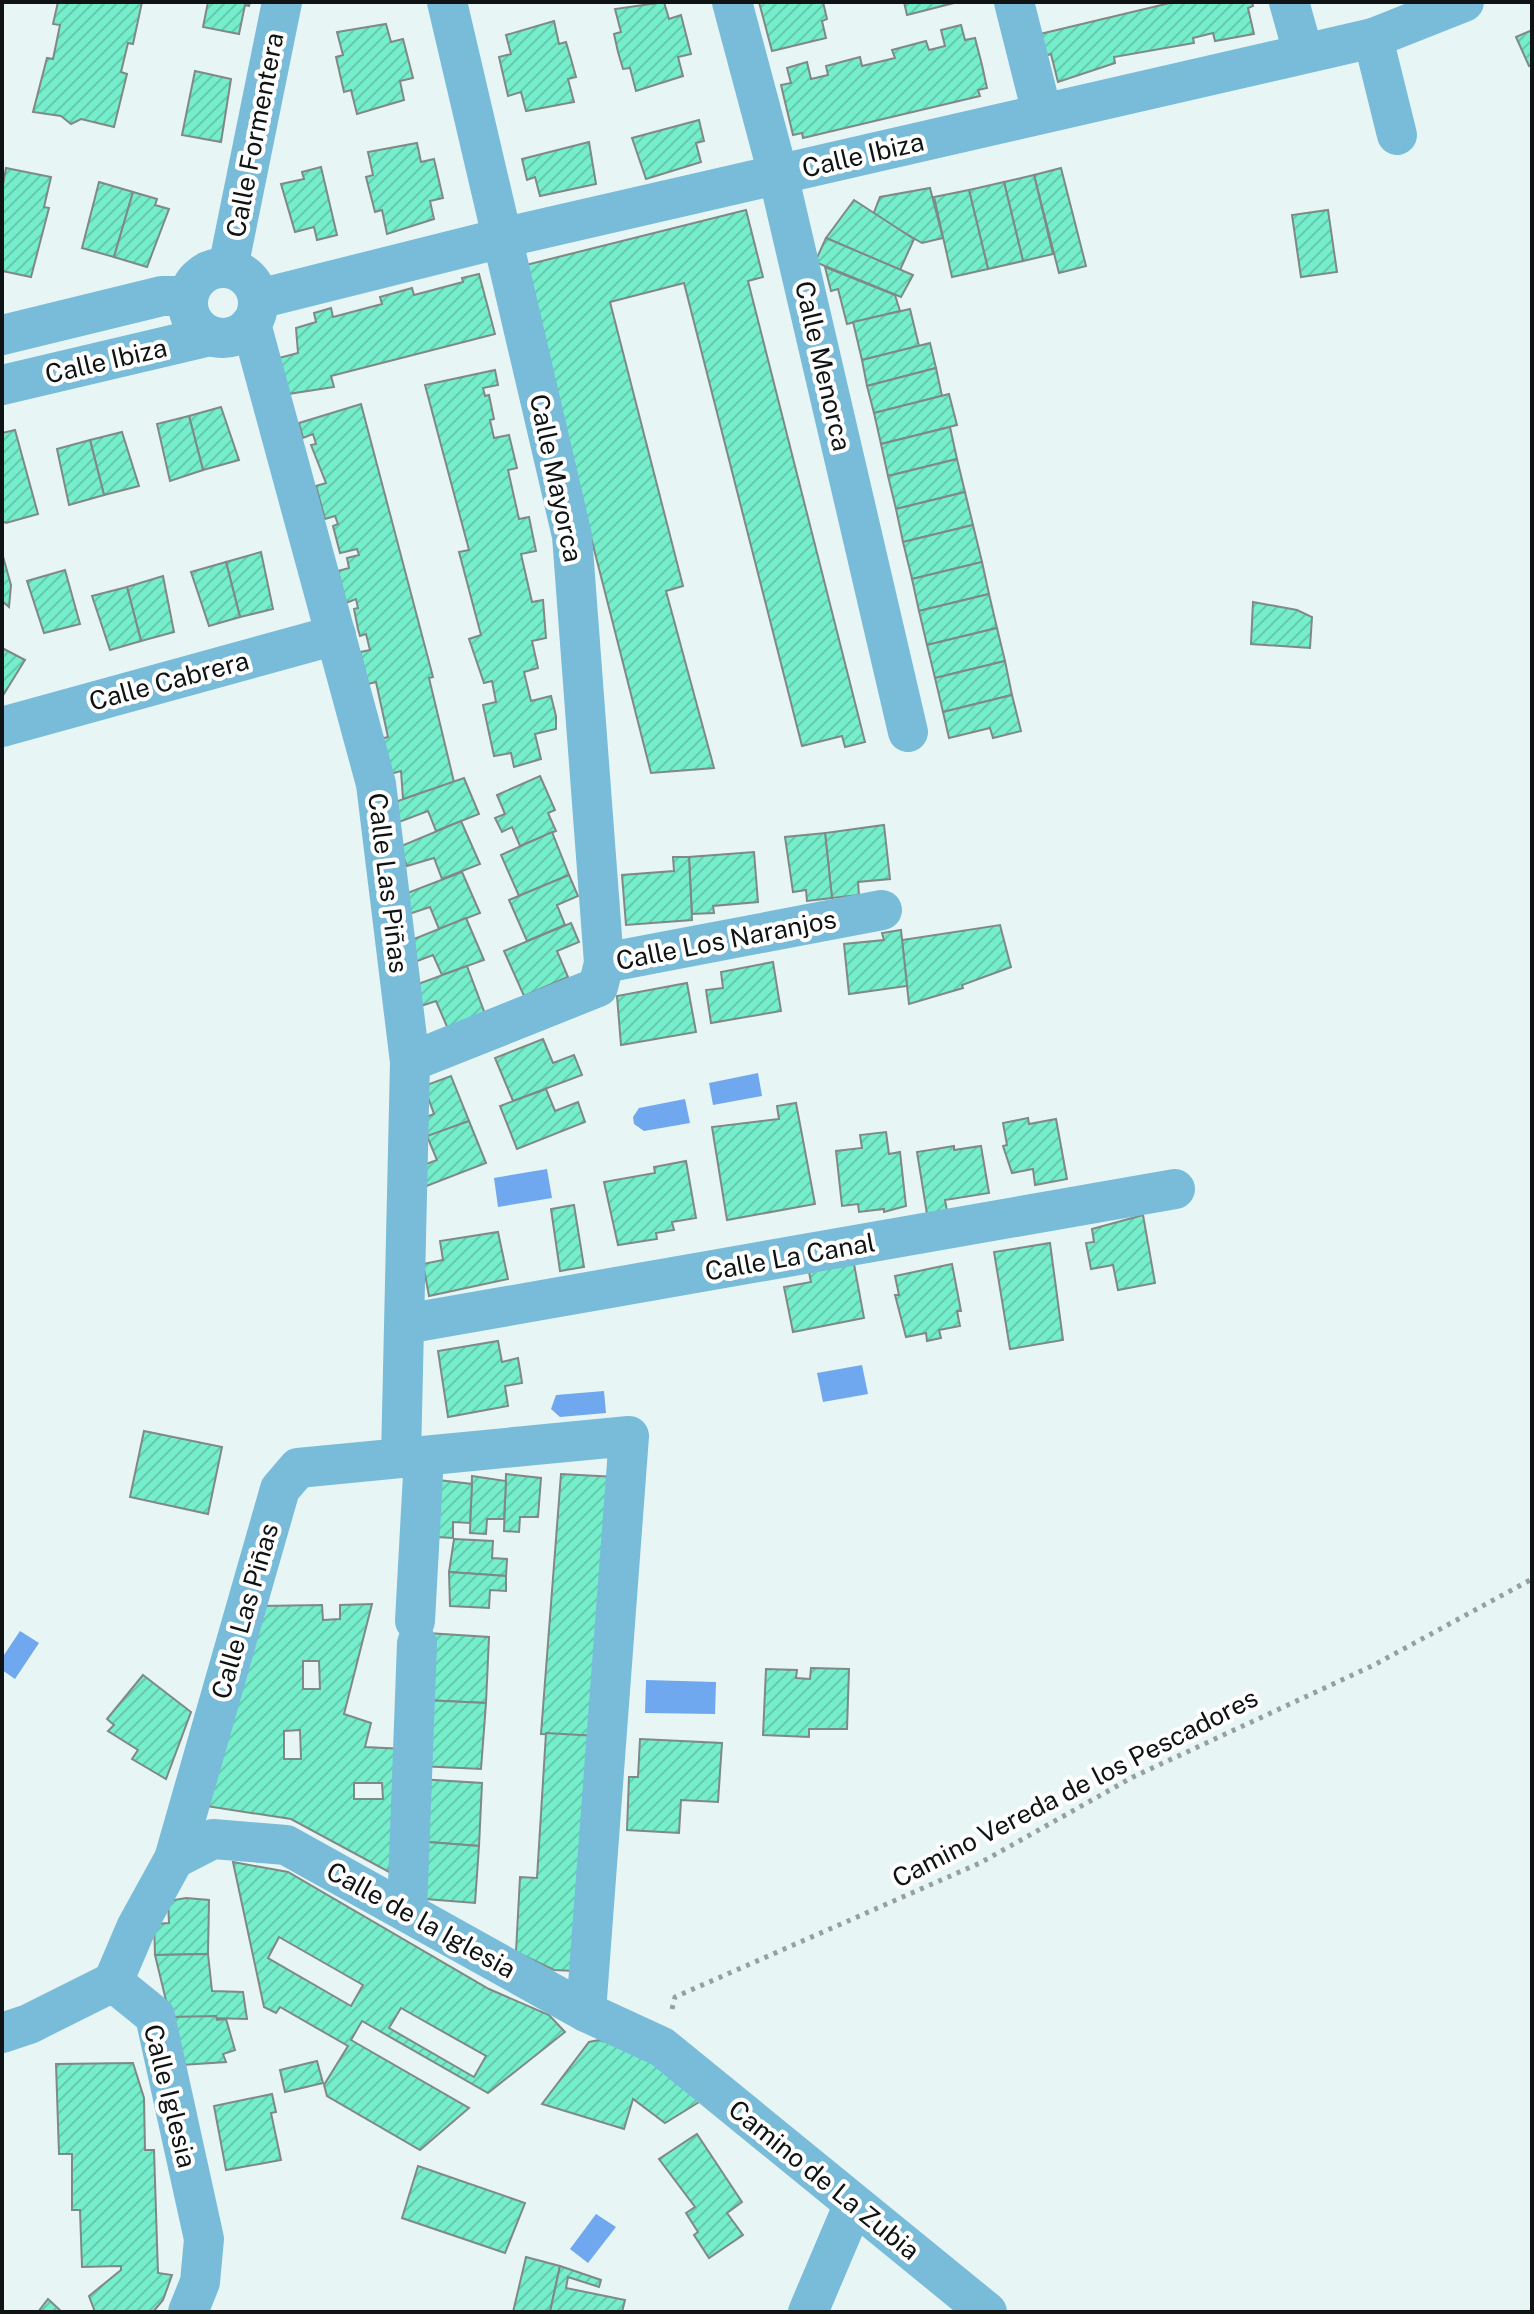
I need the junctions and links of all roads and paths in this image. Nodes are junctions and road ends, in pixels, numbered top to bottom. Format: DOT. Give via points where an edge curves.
graph roads {
  1 [pos="282,2"];
  2 [pos="447,2"];
  3 [pos="732,2"];
  4 [pos="1014,2"];
  5 [pos="1289,2"];
  6 [pos="1464,2"];
  7 [pos="1373,38"];
  8 [pos="1303,52"];
  9 [pos="1042,113"];
  10 [pos="1397,135"];
  11 [pos="778,174"];
  12 [pos="502,238"];
  13 [pos="228,268"];
  14 [pos="187,296"];
  15 [pos="255,311"];
  16 [pos="2,335"];
  17 [pos="210,336"];
  18 [pos="2,385"];
  19 [pos="336,635"];
  20 [pos="2,727"];
  21 [pos="908,732"];
  22 [pos="882,910"];
  23 [pos="604,963"];
  24 [pos="410,1062"];
  25 [pos="1175,1189"];
  26 [pos="405,1324"];
  27 [pos="412,1457"];
  28 [pos="1532,1579"];
  29 [pos="174,1859"];
  30 [pos="407,1912"];
  31 [pos="113,1982"];
  32 [pos="586,2012"];
  33 [pos="2,2033"];
  34 [pos="662,2047"];
  35 [pos="853,2206"];
  36 [pos="188,2312"];
  37 [pos="808,2312"];
  38 [pos="987,2312"];
  1 -- 13 [label="street, Calle Formentera"];
  2 -- 12 [label="street, Calle Mayorca"];
  3 -- 11 [label="street, Calle Menorca"];
  4 -- 9 [label="street"];
  5 -- 8 [label="street"];
  6 -- 7 [label="street, Calle Ibiza"];
  7 -- 8 [label="street, Calle Ibiza"];
  7 -- 10 [label="street"];
  8 -- 9 [label="street, Calle Ibiza"];
  9 -- 11 [label="street, Calle Ibiza"];
  11 -- 12 [label="street, Calle Ibiza"];
  11 -- 21 [label="street, Calle Menorca"];
  12 -- 15 [label="street, Calle Ibiza"];
  12 -- 23 [label="street, Calle Mayorca" via="572,536"];
  13 -- 14 [label="street" via="206,271"];
  13 -- 15 [label="street" via="248,278"];
  14 -- 16 [label="street, Calle Ibiza" via="162,296"];
  14 -- 17 [label="street" via="192,320"];
  15 -- 17 [label="street" via="233,337"];
  15 -- 19 [label="street, Calle Las Piñas"];
  17 -- 18 [label="street, Calle Ibiza"];
  19 -- 20 [label="street, Calle Cabrera"];
  19 -- 24 [label="street, Calle Las Piñas" via="376,784"];
  22 -- 23 [label="street, Calle Los Naranjos"];
  23 -- 24 [label="street, Calle Los Naranjos" via="598,987"];
  24 -- 26 [label="street, Calle Las Piñas"];
  25 -- 26 [label="street, Calle La Canal"];
  26 -- 27 [label="street, Calle Las Piñas"];
  27 -- 29 [label="street, Calle Las Piñas" via="298,1468 280,1489"];
  27 -- 30 [label="street" via="416,1632"];
  27 -- 32 [label="street, Calle Las Piñas" via="629,1436"];
  28 -- 34 [label="path, Camino Vereda de los Pescadores" via="1374,1665 1133,1777 980,1863 675,1997"];
  29 -- 30 [label="street, Calle de la Iglesia" via="213,1839 286,1845"];
  29 -- 31 [label="street"];
  30 -- 32 [label="street, Calle de la Iglesia"];
  31 -- 33 [label="street"];
  31 -- 36 [label="street, Calle Iglesia" via="155,2016 204,2239 200,2282"];
  32 -- 34 [label="street, Calle de la Iglesia"];
  34 -- 35 [label="street, Camino de La Zubia"];
  35 -- 37 [label="street"];
  35 -- 38 [label="street, Camino de La Zubia"];
}
